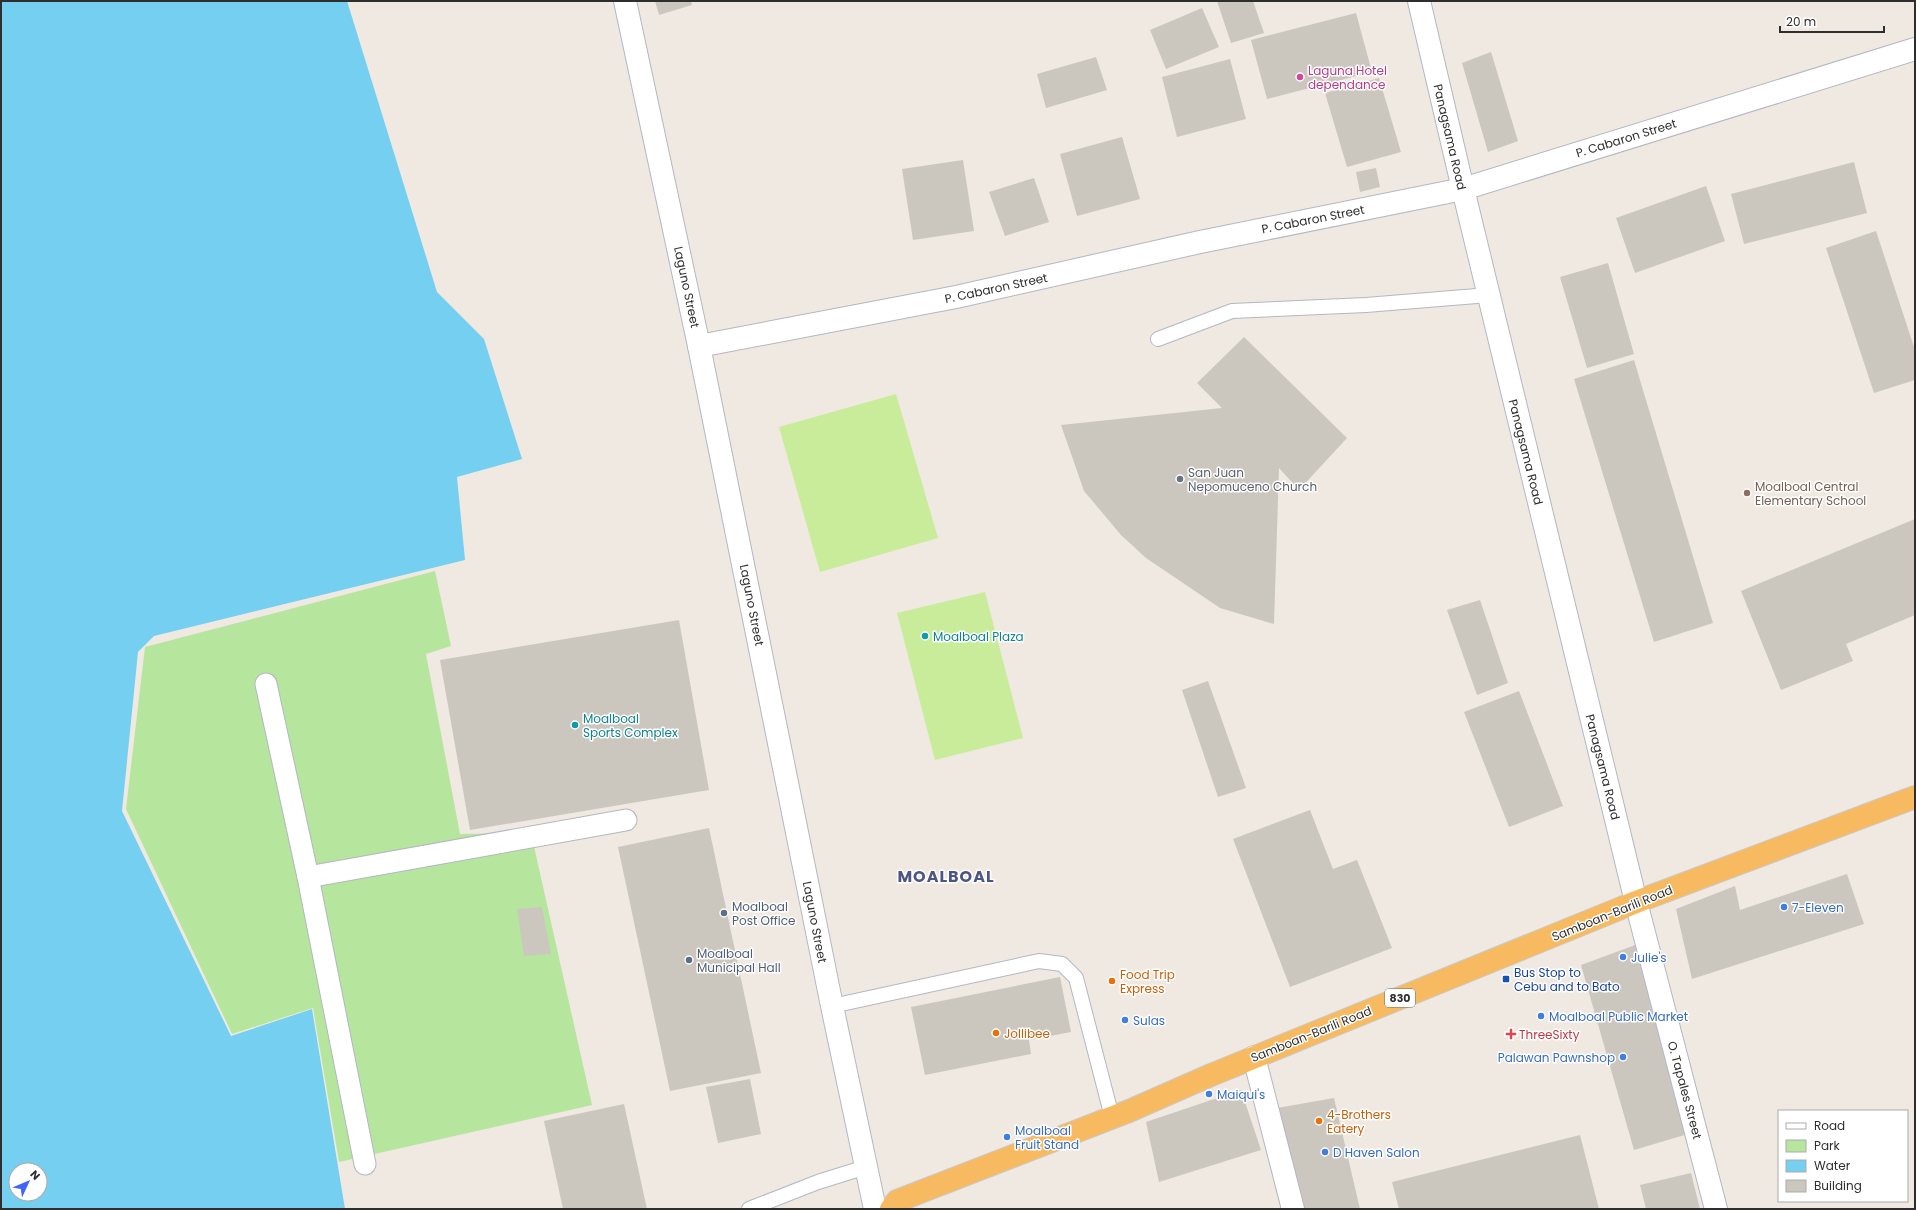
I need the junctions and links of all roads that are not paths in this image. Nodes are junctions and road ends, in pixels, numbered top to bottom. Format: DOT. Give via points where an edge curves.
graph roads {
  1 [pos="625,1"];
  2 [pos="1419,1"];
  3 [pos="1915,49"];
  4 [pos="1462,189"];
  5 [pos="1489,295"];
  6 [pos="1158,339"];
  7 [pos="699,346"];
  8 [pos="266,684"];
  9 [pos="1915,797"];
  10 [pos="626,820"];
  11 [pos="308,877"];
  12 [pos="1636,902"];
  13 [pos="832,1006"];
  14 [pos="1254,1058"];
  15 [pos="1112,1117"];
  16 [pos="365,1164"];
  17 [pos="866,1167"];
  18 [pos="749,1209"];
  19 [pos="875,1209"];
  20 [pos="891,1209"];
  21 [pos="1293,1209"];
  22 [pos="1716,1209"];
  1 -- 7 [label="street, Laguno Street"];
  2 -- 4 [label="street, Panagsama Road"];
  3 -- 4 [label="street, P. Cabaron Street"];
  4 -- 5 [label="street, Panagsama Road"];
  4 -- 7 [label="street, P. Cabaron Street" via="1200,242 956,297"];
  5 -- 6 [label="lane" via="1366,305 1232,311"];
  5 -- 12 [label="street, Panagsama Road"];
  7 -- 13 [label="street, Laguno Street"];
  8 -- 11 [label="street"];
  9 -- 12 [label="highway, Samboan-Barili Road / 830"];
  10 -- 11 [label="street"];
  11 -- 16 [label="street"];
  12 -- 14 [label="highway, Samboan-Barili Road / 830"];
  12 -- 22 [label="street, O. Tapales Street"];
  13 -- 15 [label="lane" via="1039,961 1062,964 1076,978"];
  13 -- 17 [label="street, Laguno Street"];
  14 -- 15 [label="highway, Samboan-Barili Road / 830"];
  14 -- 21 [label="street"];
  15 -- 20 [label="highway, Samboan-Barili Road / 830" via="898,1200"];
  17 -- 18 [label="lane" via="818,1182"];
  17 -- 19 [label="street, Laguno Street"];
}
